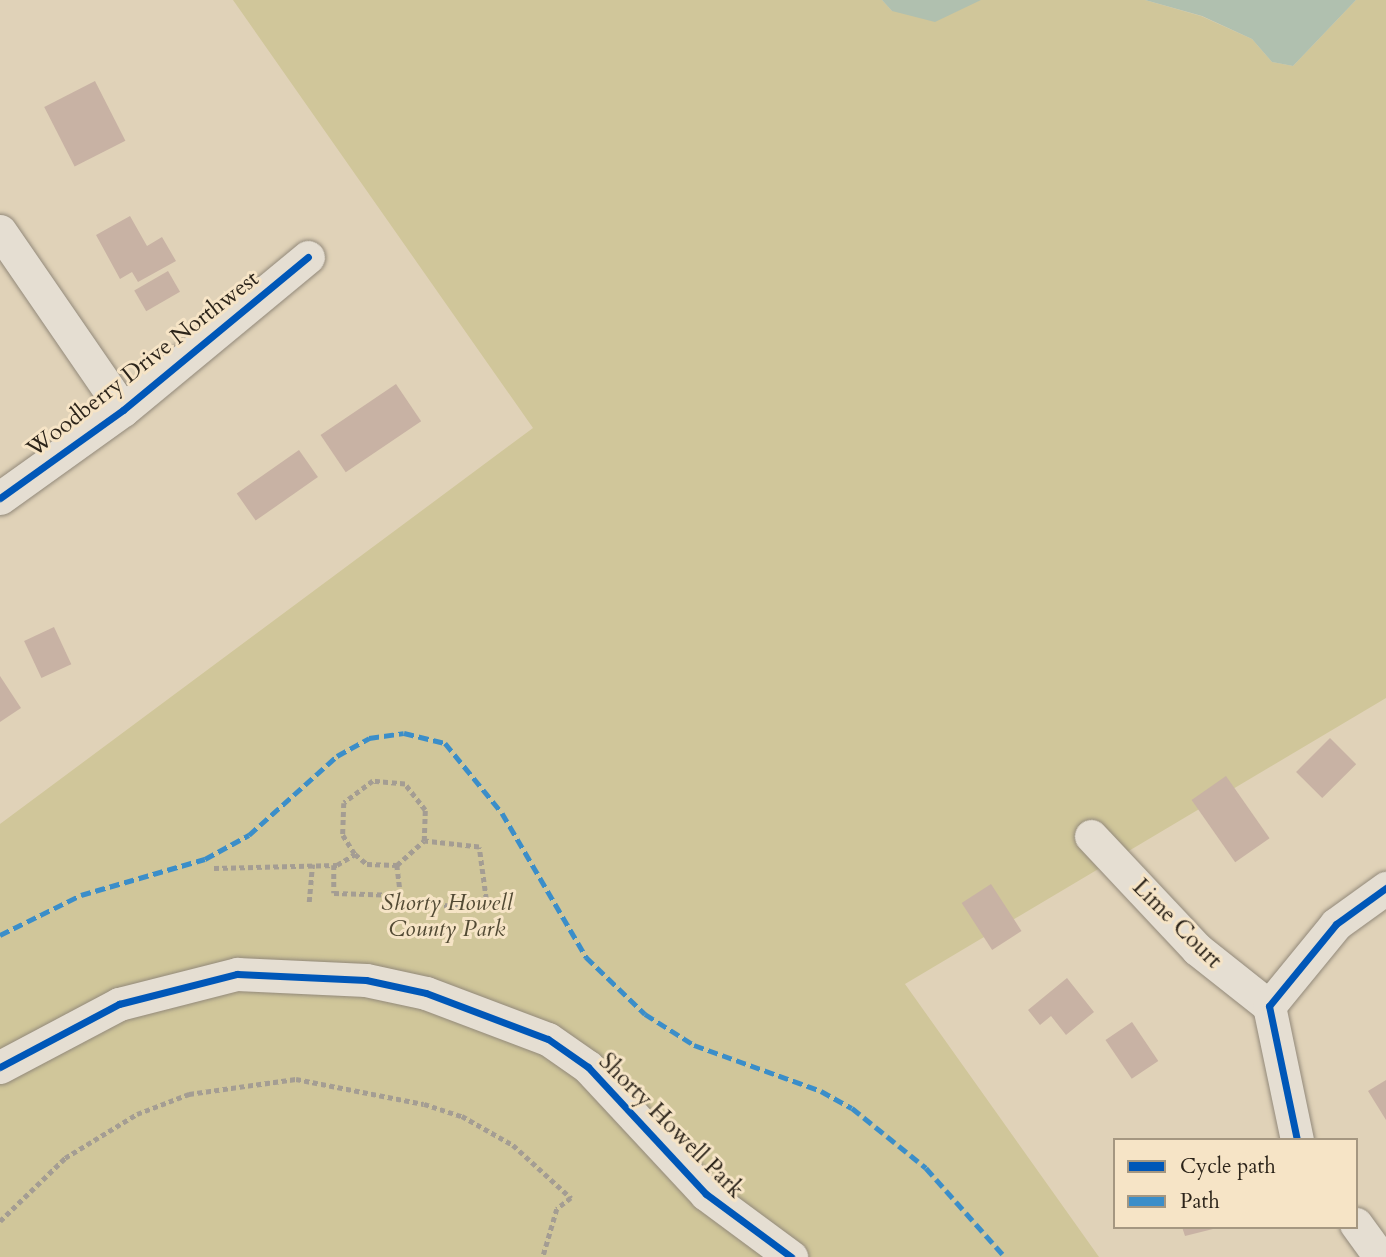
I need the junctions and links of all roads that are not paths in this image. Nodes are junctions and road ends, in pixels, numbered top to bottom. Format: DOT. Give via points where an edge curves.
graph roads {
  1 [pos="0,231"];
  2 [pos="308,257"];
  3 [pos="123,410"];
  4 [pos="0,498"];
  5 [pos="1091,836"];
  6 [pos="1386,888"];
  7 [pos="1269,1006"];
  8 [pos="0,1066"];
  9 [pos="1297,1138"];
  10 [pos="1358,1227"];
  11 [pos="792,1257"];
  12 [pos="1380,1257"];
  1 -- 3 [label="street"];
  2 -- 3 [label="street, Woodberry Drive Northwest"];
  3 -- 4 [label="street, Woodberry Drive Northwest"];
  5 -- 7 [label="street, Lime Court" via="1197,949"];
  6 -- 7 [label="street" via="1336,924"];
  7 -- 9 [label="street"];
  8 -- 11 [label="street, Shorty Howell Park" via="119,1004 237,974 366,980 426,993 548,1039 588,1067 706,1194"];
  10 -- 12 [label="street"];
}
